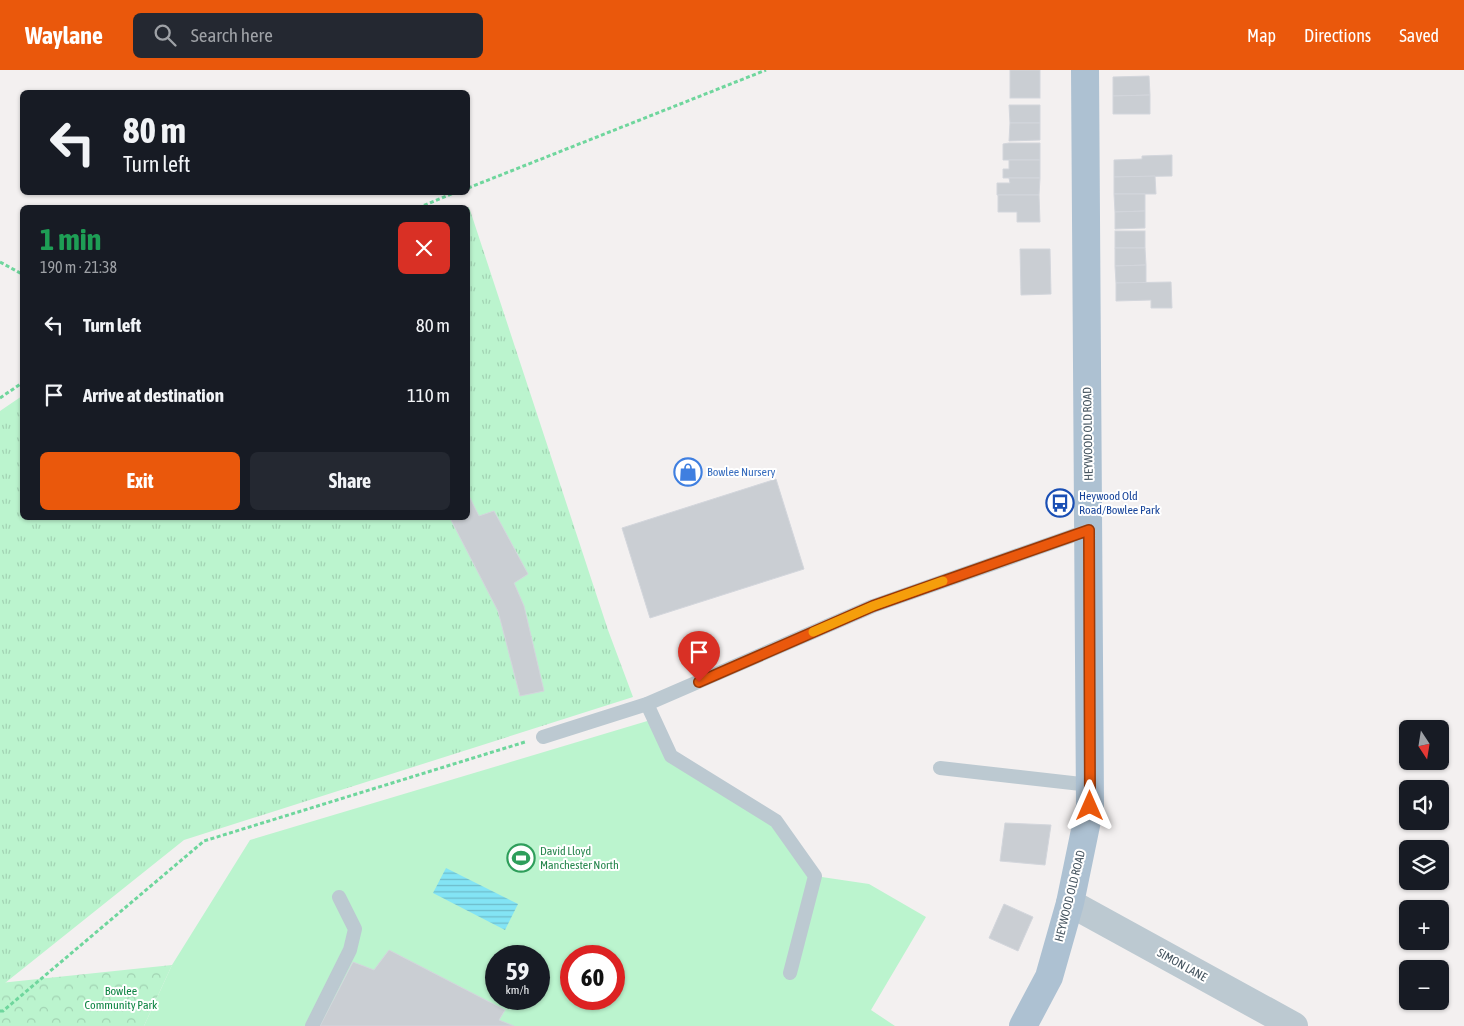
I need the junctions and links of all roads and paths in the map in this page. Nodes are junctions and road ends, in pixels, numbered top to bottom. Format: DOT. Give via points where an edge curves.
graph roads {
  1 [pos="766,70"];
  2 [pos="1084,70"];
  3 [pos="470,187"];
  4 [pos="449,195"];
  5 [pos="425,205"];
  6 [pos="0,262"];
  7 [pos="20,273"];
  8 [pos="20,384"];
  9 [pos="0,398"];
  10 [pos="1089,530"];
  11 [pos="647,704"];
  12 [pos="543,736"];
  13 [pos="940,768"];
  14 [pos="1090,785"];
  15 [pos="340,897"];
  16 [pos="1070,903"];
  17 [pos="790,973"];
  18 [pos="0,1011"];
  19 [pos="312,1026"];
  20 [pos="1023,1026"];
  21 [pos="1294,1026"];
  1 -- 3 [label="path"];
  2 -- 10 [label="main road, HEYWOOD OLD ROAD"];
  4 -- 5 [label="path"];
  6 -- 7 [label="path"];
  8 -- 9 [label="path"];
  10 -- 11 [label="lane" via="873,606"];
  10 -- 14 [label="main road, HEYWOOD OLD ROAD"];
  11 -- 12 [label="lane"];
  11 -- 17 [label="lane" via="671,756 776,821 815,876"];
  12 -- 18 [label="path" via="204,841"];
  13 -- 14 [label="lane"];
  14 -- 16 [label="main road, HEYWOOD OLD ROAD" via="1090,806"];
  15 -- 19 [label="lane" via="355,929 350,950"];
  16 -- 20 [label="main road, HEYWOOD OLD ROAD" via="1048,977"];
  16 -- 21 [label="street, SIMON LANE"];
}
